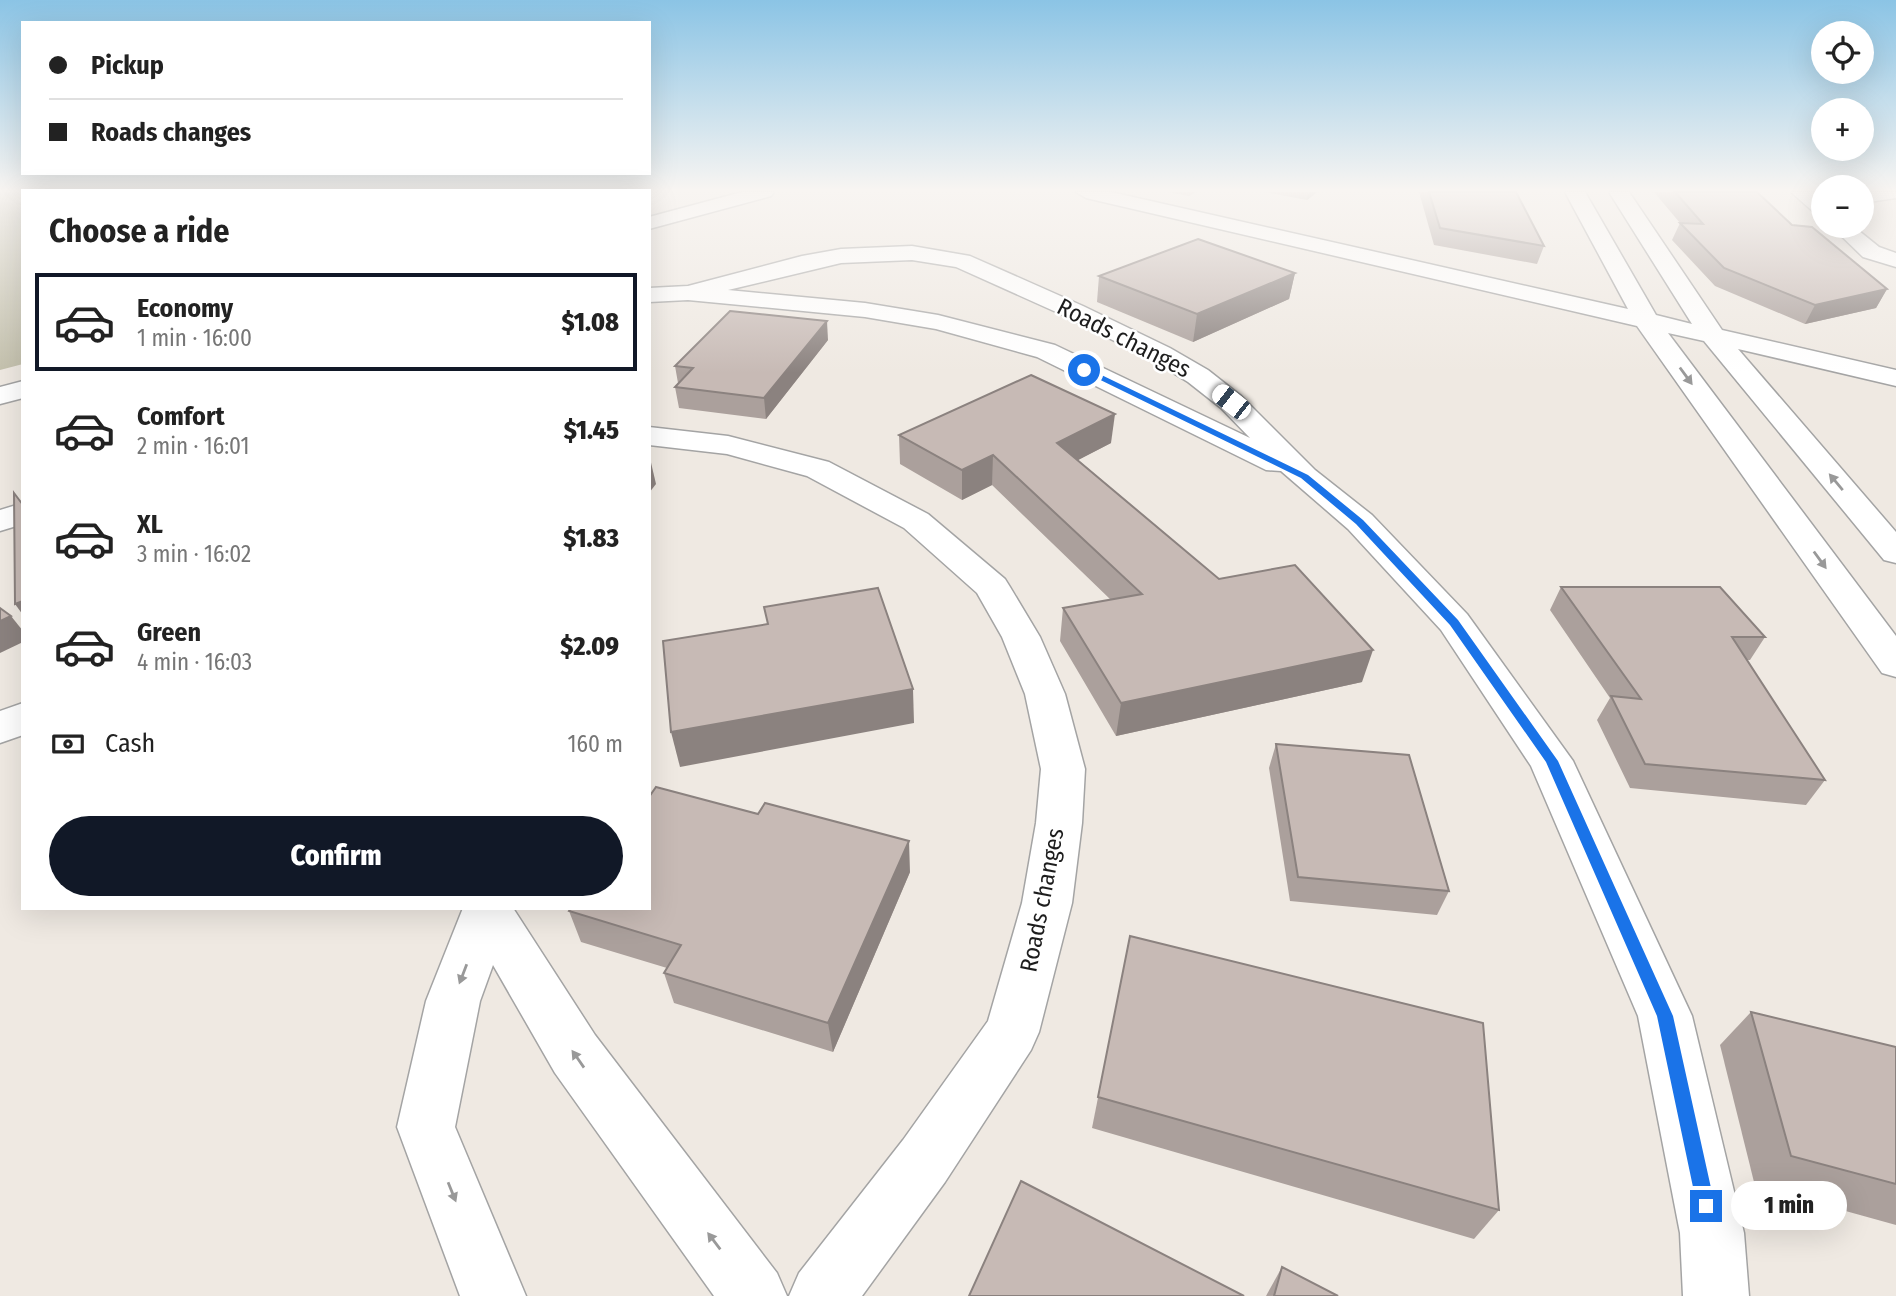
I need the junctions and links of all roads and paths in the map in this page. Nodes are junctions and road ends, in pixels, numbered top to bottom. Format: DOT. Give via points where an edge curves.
graph roads {
  1 [pos="1347,252"];
  2 [pos="1608,252"];
  3 [pos="1658,252"];
  4 [pos="1872,252"];
  5 [pos="1896,260"];
  6 [pos="688,293"];
  7 [pos="651,295"];
  8 [pos="1647,322"];
  9 [pos="1714,338"];
  10 [pos="1896,378"];
  11 [pos="21,390"];
  12 [pos="0,396"];
  13 [pos="651,436"];
  14 [pos="1304,477"];
  15 [pos="21,514"];
  16 [pos="0,521"];
  17 [pos="1896,553"];
  18 [pos="1896,664"];
  19 [pos="21,719"];
  20 [pos="0,728"];
  21 [pos="487,910"];
  22 [pos="488,910"];
  23 [pos="493,1296"];
  24 [pos="754,1296"];
  25 [pos="822,1296"];
  26 [pos="1716,1296"];
  1 -- 8 [label="street"];
  2 -- 8 [label="street"];
  3 -- 9 [label="street"];
  4 -- 5 [label="street"];
  6 -- 7 [label="street"];
  6 -- 14 [label="street" via="865,310 938,322 1046,351"];
  6 -- 14 [label="street, Roads changes" via="841,256 912,253 962,261 1074,311 1198,376 1231,402"];
  8 -- 9 [label="street"];
  8 -- 18 [label="street, one-way"];
  9 -- 10 [label="street"];
  17 -- 9 [label="street, one-way"];
  11 -- 12 [label="street"];
  13 -- 25 [label="street, Roads changes" via="728,445 818,469 916,521 992,587 1016,627 1045,694 1063,769 1047,903 1013,1032 924,1161"];
  14 -- 26 [label="street, Roads changes" via="1360,522 1454,622 1551,761 1665,1016 1712,1233"];
  15 -- 16 [label="street"];
  19 -- 20 [label="street"];
  21 -- 23 [label="street, one-way" via="453,1001 426,1127"];
  24 -- 22 [label="street, one-way" via="575,1054"];
}
